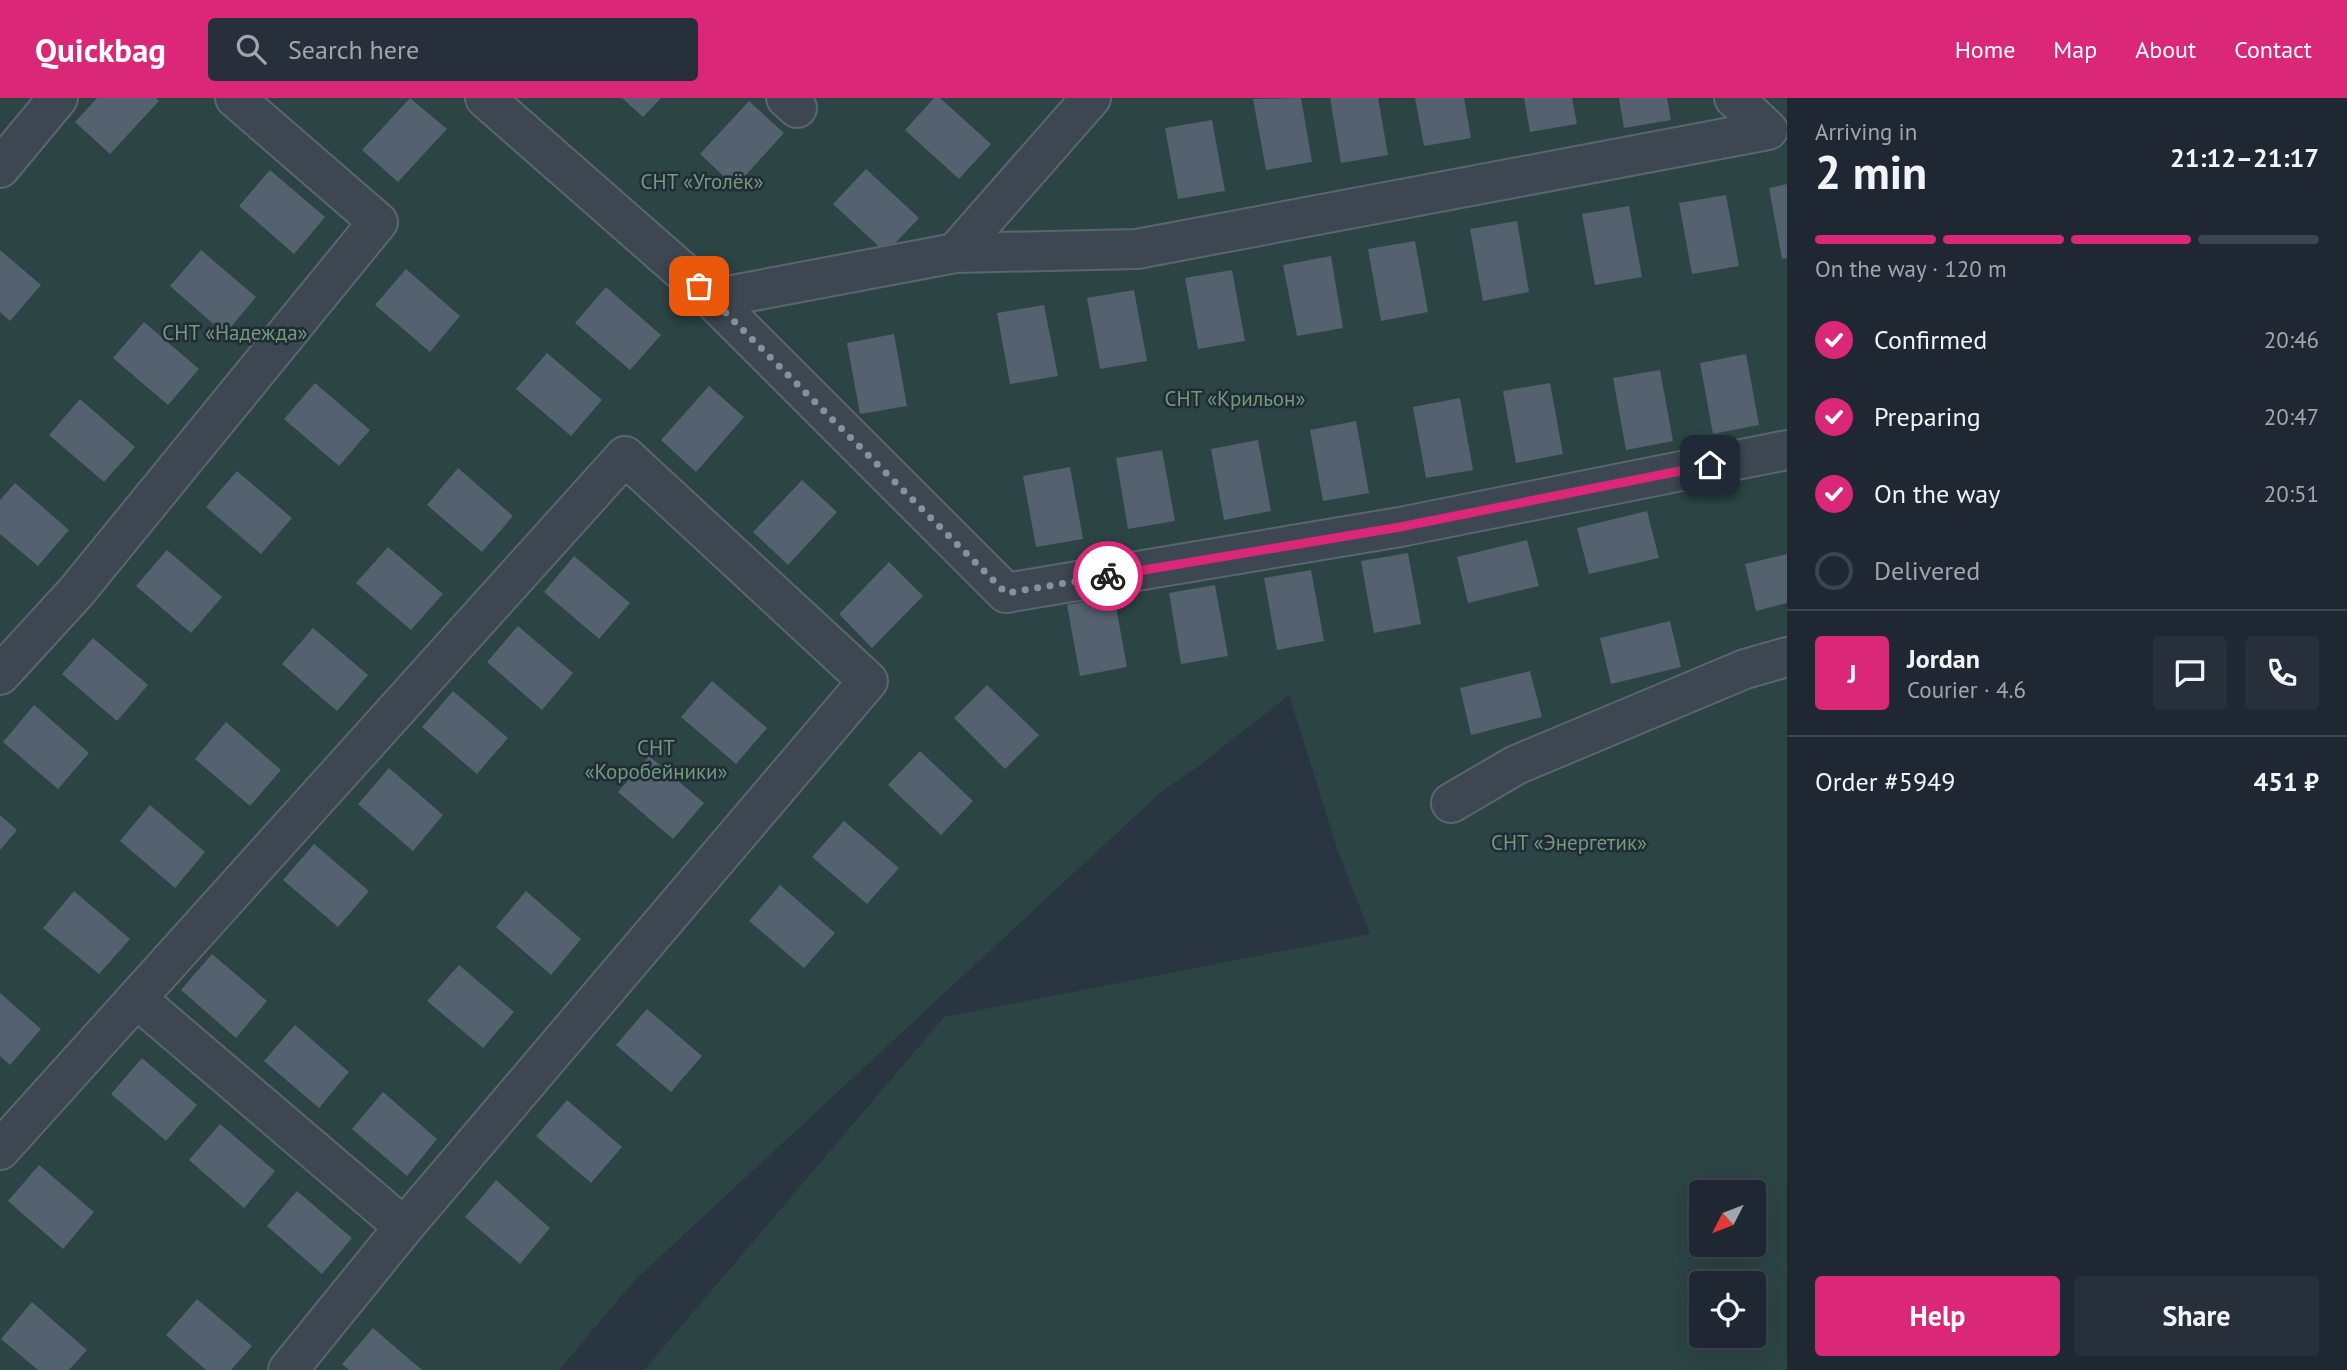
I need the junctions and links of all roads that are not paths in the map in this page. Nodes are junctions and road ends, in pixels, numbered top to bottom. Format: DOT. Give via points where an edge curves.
graph roads {
  1 [pos="58,98"];
  2 [pos="235,98"];
  3 [pos="485,98"];
  4 [pos="1091,98"];
  5 [pos="1734,98"];
  6 [pos="0,168"];
  7 [pos="955,253"];
  8 [pos="711,299"];
  9 [pos="1787,450"];
  10 [pos="1787,657"];
  11 [pos="0,675"];
  12 [pos="1451,803"];
  13 [pos="137,999"];
  14 [pos="0,1150"];
  15 [pos="404,1227"];
  16 [pos="288,1370"];
  1 -- 6 [label="street"];
  2 -- 11 [label="street" via="378,222 76,592"];
  3 -- 8 [label="street"];
  4 -- 7 [label="street"];
  5 -- 7 [label="street" via="1768,130 1137,249"];
  7 -- 8 [label="street"];
  8 -- 9 [label="street" via="1006,593 1400,527"];
  10 -- 12 [label="street" via="1745,669 1516,765"];
  13 -- 14 [label="street"];
  13 -- 15 [label="street"];
  13 -- 15 [label="street" via="625,456 868,681"];
  15 -- 16 [label="street"];
}
